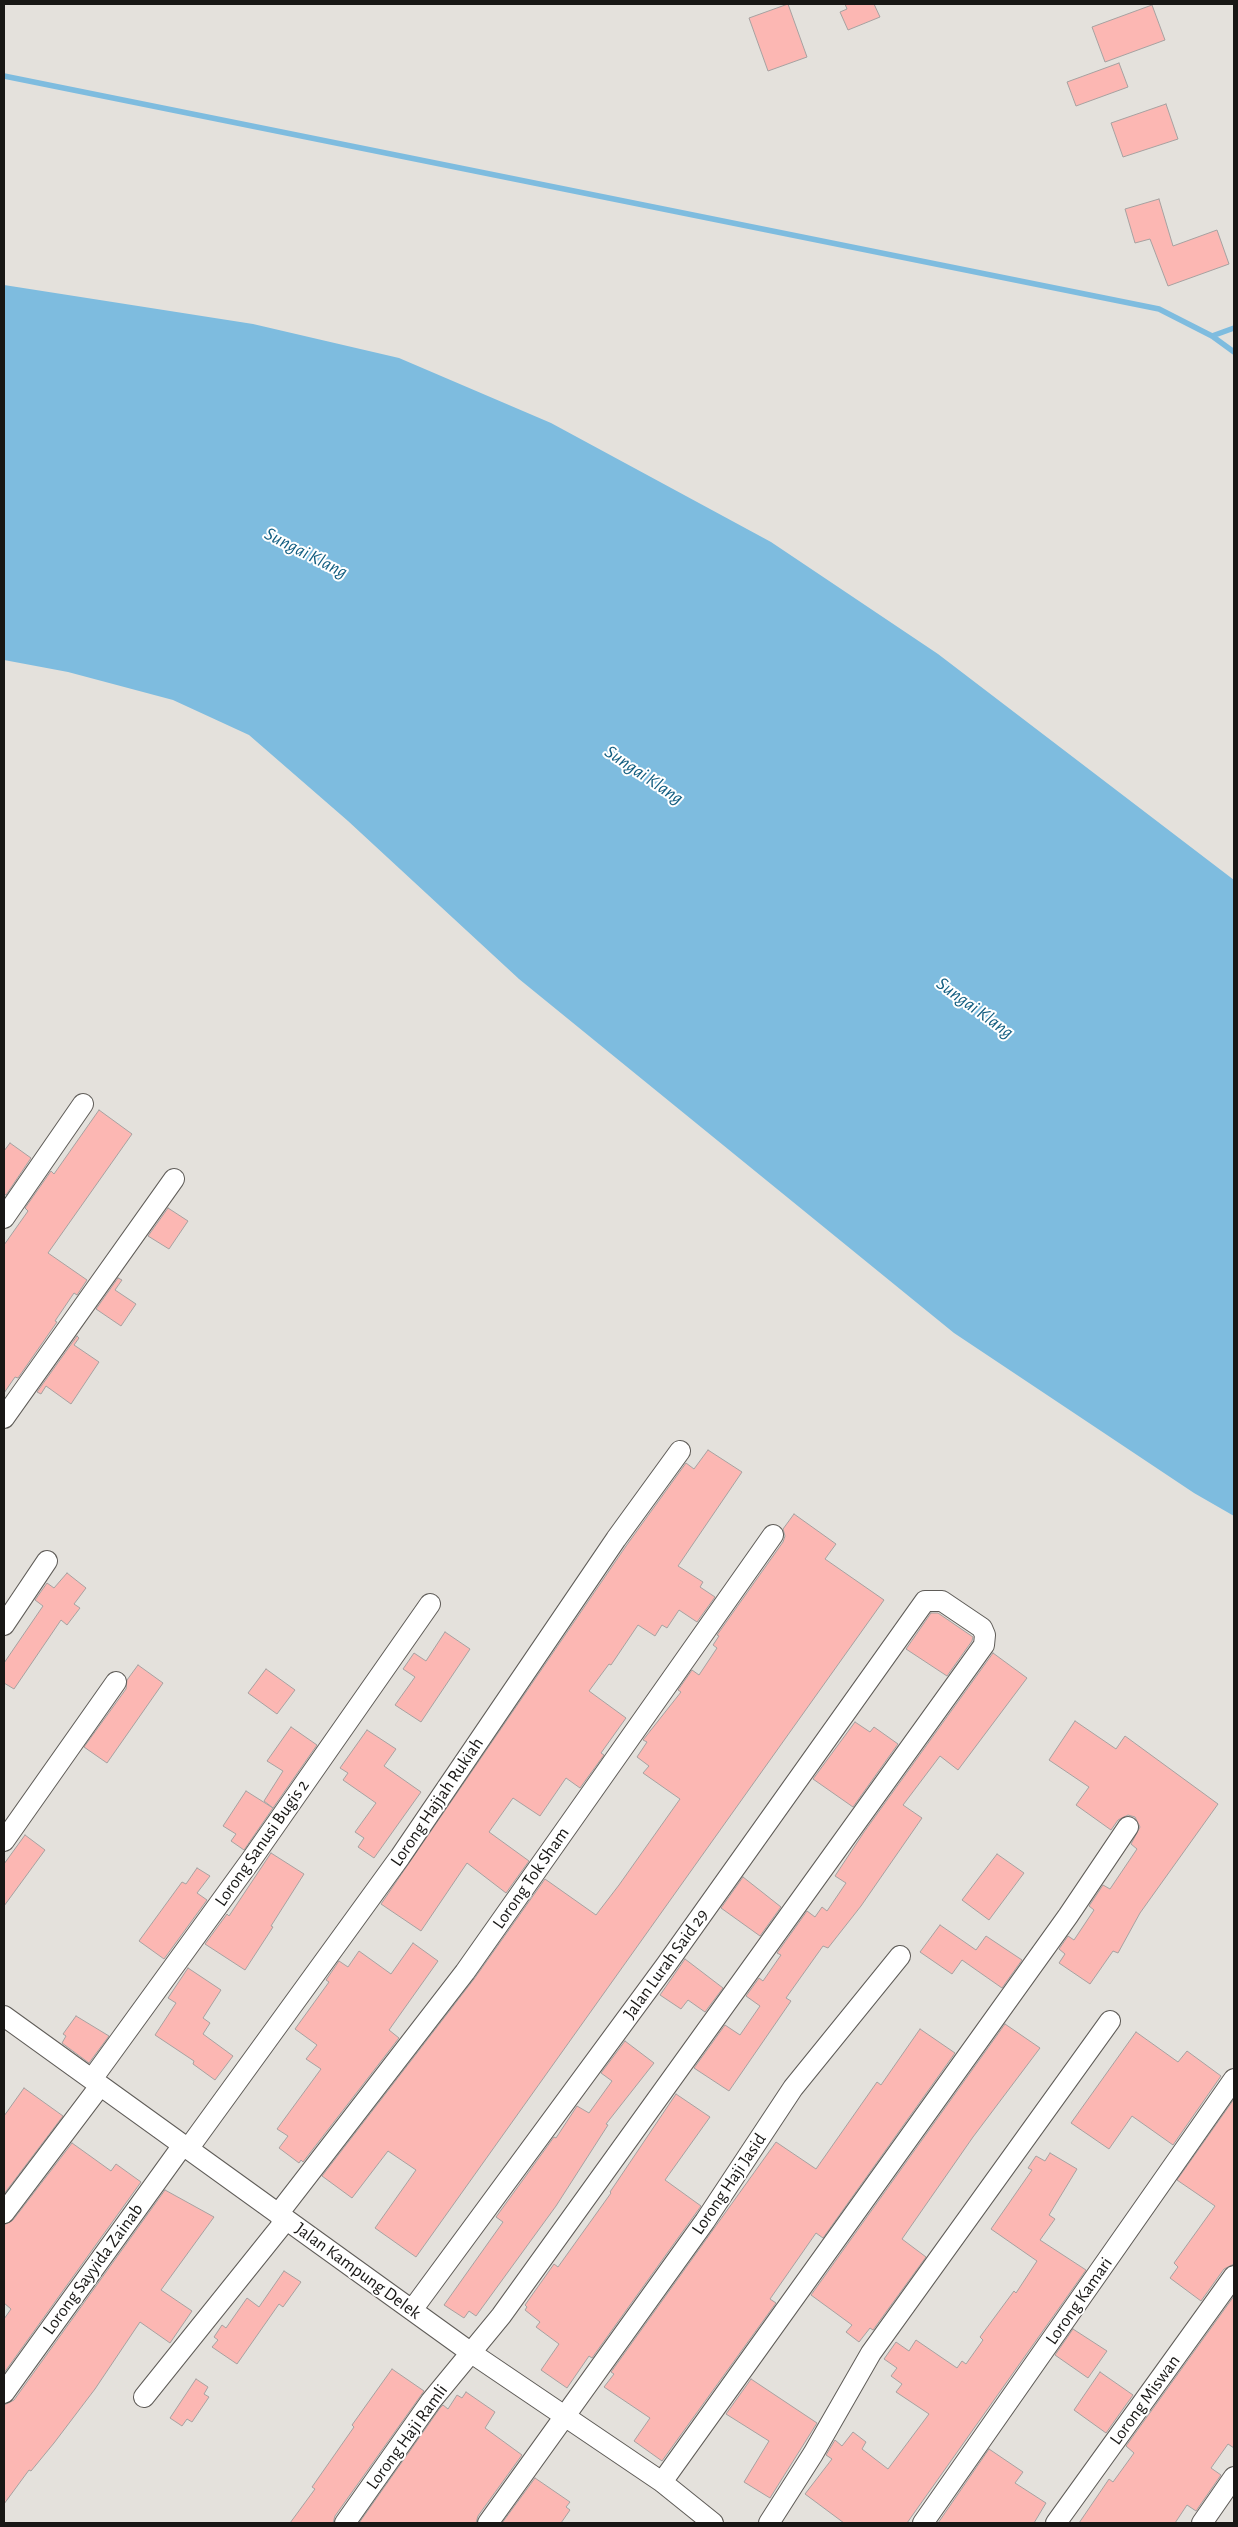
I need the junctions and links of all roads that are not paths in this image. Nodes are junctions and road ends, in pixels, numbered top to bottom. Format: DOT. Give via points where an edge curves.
graph roads {
  1 [pos="82,1104"];
  2 [pos="174,1179"];
  3 [pos="4,1218"];
  4 [pos="4,1418"];
  5 [pos="680,1451"];
  6 [pos="773,1535"];
  7 [pos="47,1561"];
  8 [pos="430,1604"];
  9 [pos="4,1625"];
  10 [pos="116,1682"];
  11 [pos="1128,1827"];
  12 [pos="4,1841"];
  13 [pos="900,1956"];
  14 [pos="4,2016"];
  15 [pos="1110,2021"];
  16 [pos="1234,2079"];
  17 [pos="96,2082"];
  18 [pos="186,2147"];
  19 [pos="4,2213"];
  20 [pos="282,2217"];
  21 [pos="1234,2276"];
  22 [pos="412,2310"];
  23 [pos="470,2352"];
  24 [pos="4,2393"];
  25 [pos="144,2397"];
  26 [pos="565,2418"];
  27 [pos="1234,2477"];
  28 [pos="662,2482"];
  29 [pos="345,2523"];
  30 [pos="488,2523"];
  31 [pos="713,2523"];
  32 [pos="769,2523"];
  33 [pos="923,2523"];
  34 [pos="1056,2523"];
  35 [pos="1202,2523"];
  1 -- 3 [label="street"];
  2 -- 4 [label="street"];
  5 -- 18 [label="street, Lorong Hajjah Rukiah" via="616,1539 400,1857"];
  6 -- 20 [label="street, Lorong Tok Sham" via="465,1972"];
  7 -- 9 [label="street"];
  8 -- 17 [label="street, Lorong Sanusi Bugis 2"];
  10 -- 12 [label="street"];
  11 -- 28 [label="street" via="1068,1916"];
  13 -- 26 [label="street, Lorong Haji Jasid" via="793,2088 705,2221"];
  14 -- 17 [label="street, Jalan Kampung Delek"];
  15 -- 32 [label="street" via="871,2353"];
  16 -- 33 [label="street, Lorong Kamari"];
  17 -- 18 [label="street, Jalan Kampung Delek"];
  17 -- 19 [label="street, Lorong Sanusi Bugis 2"];
  18 -- 20 [label="street, Jalan Kampung Delek"];
  18 -- 24 [label="street, Lorong Sayyida Zainab"];
  20 -- 22 [label="street, Jalan Kampung Delek"];
  20 -- 25 [label="street, Lorong Tok Sham"];
  21 -- 34 [label="street, Lorong Miswan"];
  22 -- 23 [label="street, Jalan Kampung Delek"];
  22 -- 23 [label="street, Jalan Lurah Said 29" via="666,1965 925,1601 942,1601 982,1628 984,1645 501,2316"];
  23 -- 26 [label="street, Jalan Kampung Delek"];
  23 -- 29 [label="street, Lorong Haji Ramli" via="431,2401"];
  26 -- 28 [label="street, Jalan Kampung Delek"];
  26 -- 30 [label="street, Lorong Haji Jasid"];
  27 -- 35 [label="street"];
  28 -- 31 [label="street, Jalan Kampung Delek"];
}
